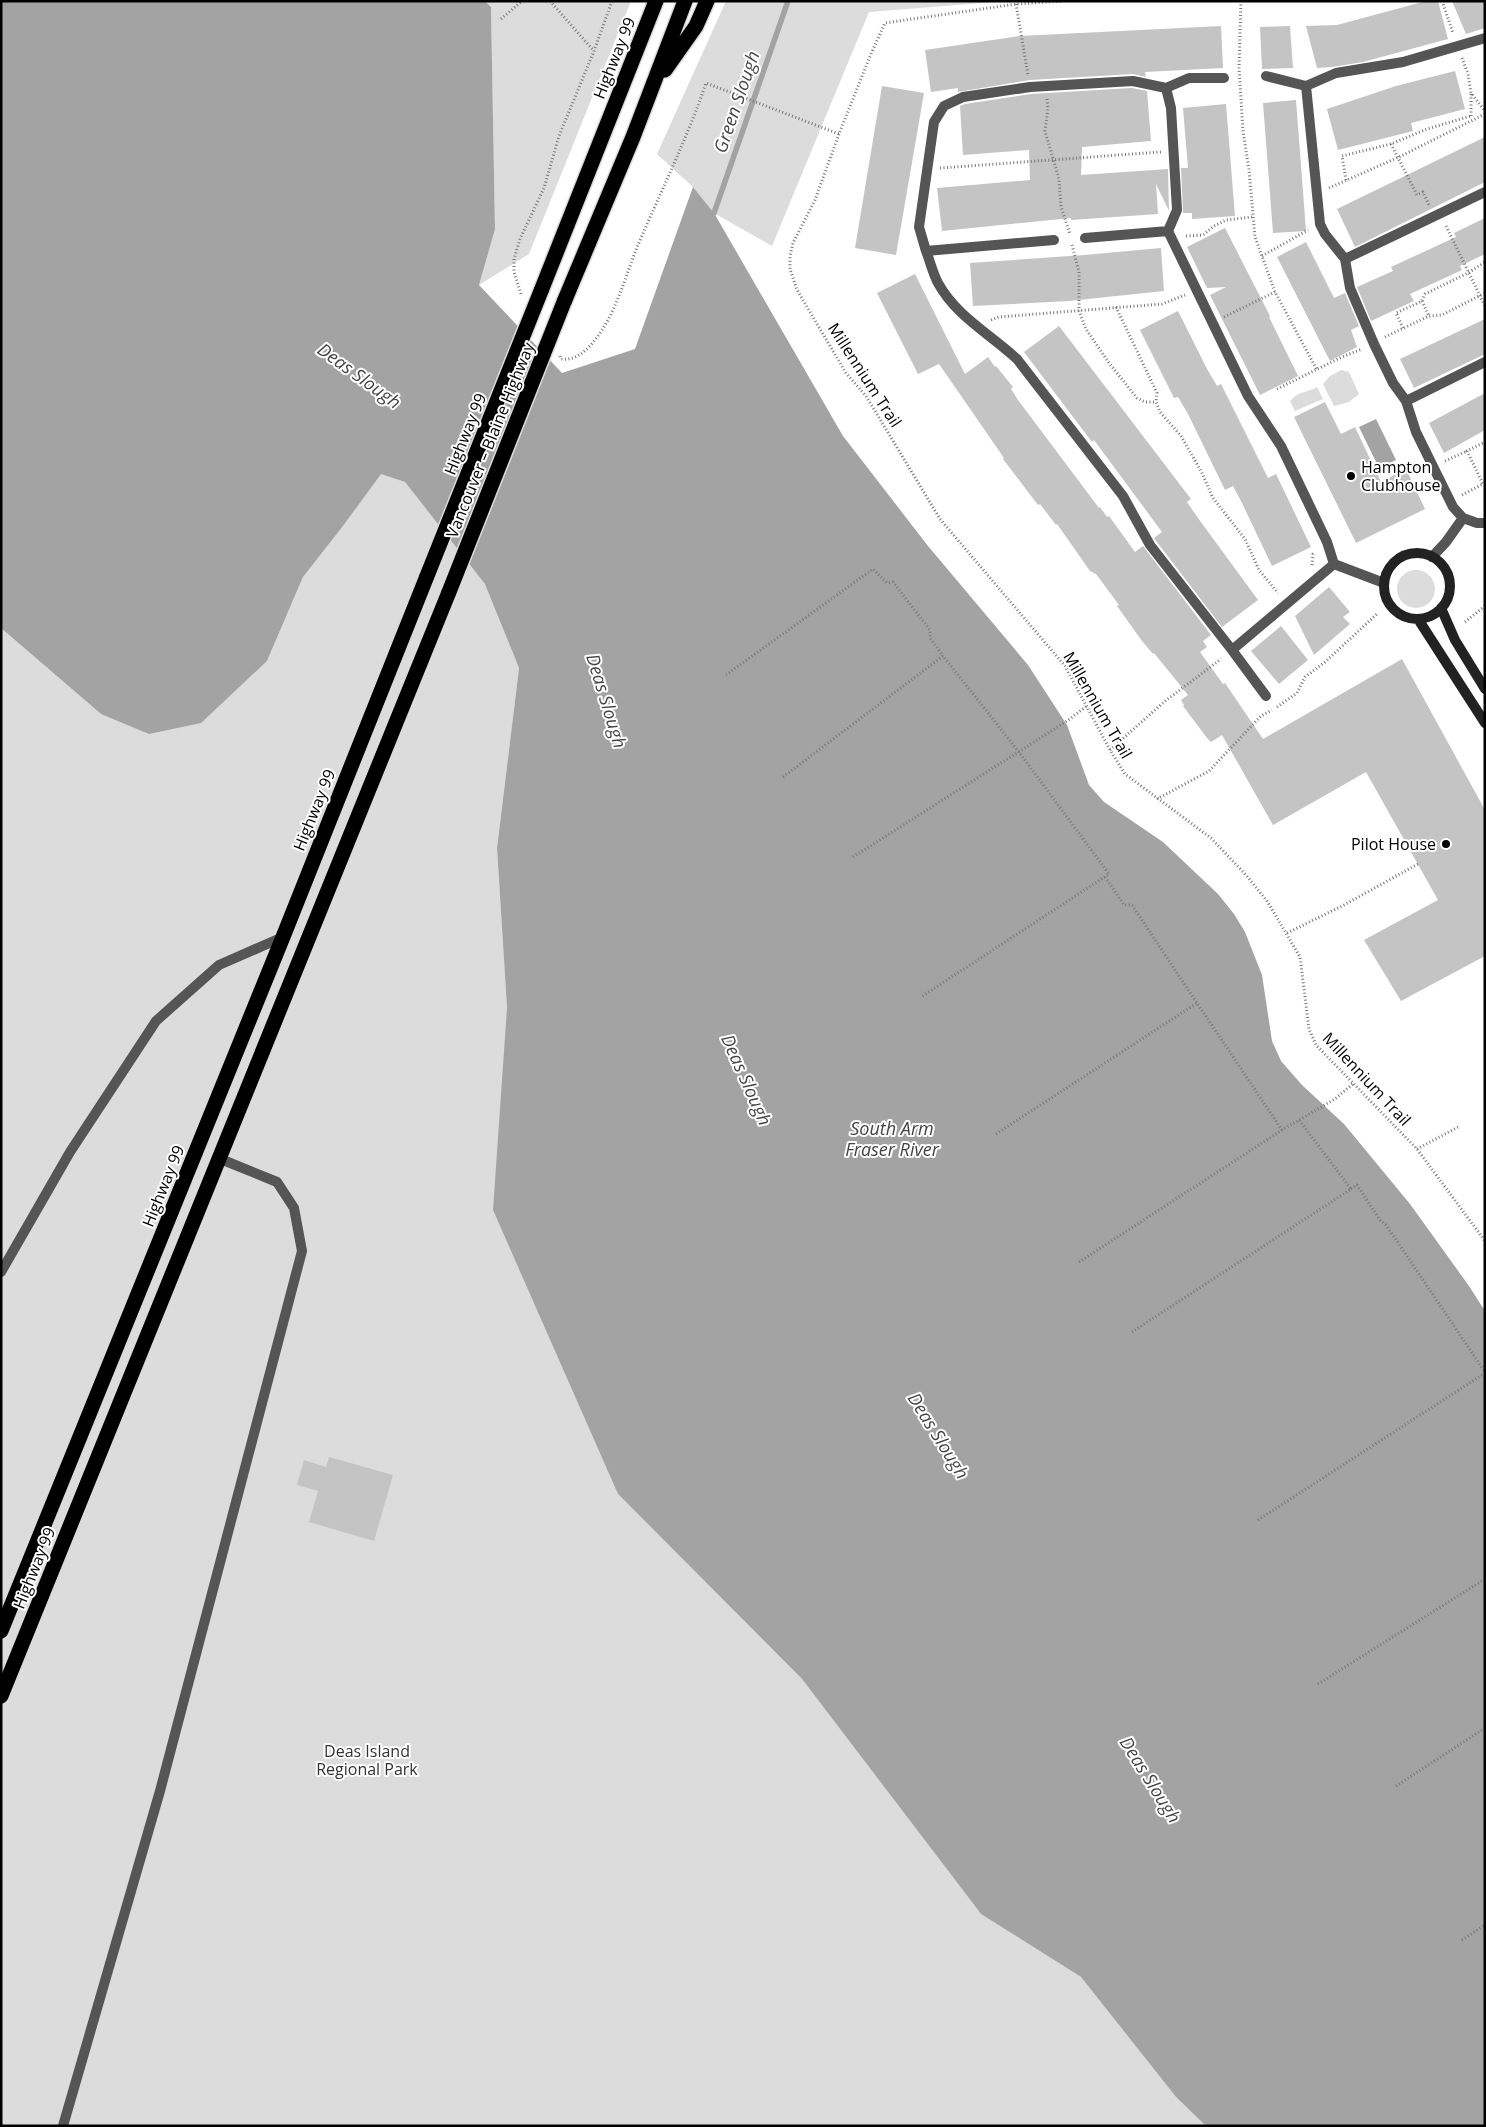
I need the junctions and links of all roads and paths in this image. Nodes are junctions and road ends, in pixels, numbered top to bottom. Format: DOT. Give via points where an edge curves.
graph roads {
  1 [pos="522,1"];
  2 [pos="550,1"];
  3 [pos="656,1"];
  4 [pos="685,1"];
  5 [pos="707,1"];
  6 [pos="1063,1"];
  7 [pos="1241,1"];
  8 [pos="1442,1"];
  9 [pos="1016,4"];
  10 [pos="501,20"];
  11 [pos="1485,38"];
  12 [pos="1458,45"];
  13 [pos="594,51"];
  14 [pos="1024,55"];
  15 [pos="1266,76"];
  16 [pos="1224,78"];
  17 [pos="706,83"];
  18 [pos="1045,86"];
  19 [pos="1306,86"];
  20 [pos="652,88"];
  21 [pos="1166,88"];
  22 [pos="1471,93"];
  23 [pos="1485,112"];
  24 [pos="1471,116"];
  25 [pos="1469,121"];
  26 [pos="839,134"];
  27 [pos="1391,144"];
  28 [pos="1174,151"];
  29 [pos="1399,156"];
  30 [pos="1054,160"];
  31 [pos="926,165"];
  32 [pos="1346,180"];
  33 [pos="1485,192"];
  34 [pos="1317,194"];
  35 [pos="1438,215"];
  36 [pos="1252,217"];
  37 [pos="1320,224"];
  38 [pos="1170,234"];
  39 [pos="1085,238"];
  40 [pos="1054,240"];
  41 [pos="926,250"];
  42 [pos="1262,256"];
  43 [pos="1346,259"];
  44 [pos="1485,262"];
  45 [pos="1468,273"];
  46 [pos="1196,289"];
  47 [pos="1275,292"];
  48 [pos="1485,293"];
  49 [pos="1480,296"];
  50 [pos="1422,301"];
  51 [pos="1485,306"];
  52 [pos="1116,307"];
  53 [pos="1079,311"];
  54 [pos="1429,316"];
  55 [pos="1212,323"];
  56 [pos="975,326"];
  57 [pos="1403,328"];
  58 [pos="1374,344"];
  59 [pos="1485,362"];
  60 [pos="1316,370"];
  61 [pos="1277,389"];
  62 [pos="1406,401"];
  63 [pos="1156,402"];
  64 [pos="1485,442"];
  65 [pos="1467,451"];
  66 [pos="1434,467"];
  67 [pos="1450,501"];
  68 [pos="1463,518"];
  69 [pos="1485,523"];
  70 [pos="1432,557"];
  71 [pos="1334,564"];
  72 [pos="1384,583"];
  73 [pos="449,592"];
  74 [pos="1287,603"];
  75 [pos="1485,606"];
  76 [pos="1441,608"];
  77 [pos="1418,619"];
  78 [pos="1465,622"];
  79 [pos="1232,650"];
  80 [pos="942,656"];
  81 [pos="726,675"];
  82 [pos="1485,689"];
  83 [pos="1266,696"];
  84 [pos="1088,705"];
  85 [pos="1485,723"];
  86 [pos="1110,750"];
  87 [pos="1018,752"];
  88 [pos="784,777"];
  89 [pos="853,857"];
  90 [pos="1418,864"];
  91 [pos="1105,878"];
  92 [pos="1287,933"];
  93 [pos="283,937"];
  94 [pos="921,997"];
  95 [pos="1197,1003"];
  96 [pos="1354,1083"];
  97 [pos="1299,1120"];
  98 [pos="1460,1126"];
  99 [pos="1282,1130"];
  100 [pos="996,1134"];
  101 [pos="1417,1149"];
  102 [pos="218,1158"];
  103 [pos="1351,1189"];
  104 [pos="1485,1241"];
  105 [pos="1079,1262"];
  106 [pos="1,1272"];
  107 [pos="1132,1332"];
  108 [pos="1485,1372"];
  109 [pos="1258,1520"];
  110 [pos="1485,1579"];
  111 [pos="1,1631"];
  112 [pos="1318,1684"];
  113 [pos="1,1696"];
  114 [pos="1485,1728"];
  115 [pos="1396,1786"];
  116 [pos="1485,1925"];
  117 [pos="1462,1940"];
  118 [pos="63,2126"];
  1 -- 10 [label="path"];
  2 -- 13 [label="path"];
  3 -- 93 [label="highway, Highway 99, bridge"];
  4 -- 20 [label="highway"];
  5 -- 20 [label="highway" via="696,26"];
  6 -- 9 [label="path, Millennium Trail"];
  7 -- 36 [label="path" via="1239,67"];
  8 -- 12 [label="path"];
  9 -- 14 [label="path"];
  9 -- 26 [label="path, Millennium Trail" via="885,23"];
  11 -- 12 [label="lane"];
  12 -- 19 [label="lane" via="1403,62 1336,73"];
  12 -- 22 [label="path"];
  15 -- 19 [label="lane"];
  16 -- 21 [label="lane" via="1189,78"];
  17 -- 26 [label="path"];
  18 -- 21 [label="lane" via="1133,81"];
  18 -- 30 [label="path" via="1048,108 1045,132"];
  18 -- 31 [label="lane" via="963,97 944,106 934,122"];
  19 -- 34 [label="lane"];
  20 -- 73 [label="highway, Vancouver – Blaine Highway, bridge"];
  21 -- 28 [label="lane"];
  22 -- 23 [label="path"];
  22 -- 24 [label="path"];
  23 -- 25 [label="path"];
  24 -- 25 [label="path"];
  24 -- 27 [label="path"];
  25 -- 29 [label="path"];
  26 -- 84 [label="path, Millennium Trail" via="790,256 790,269 797,290 940,519 1065,666"];
  27 -- 29 [label="path"];
  27 -- 32 [label="path" via="1342,156"];
  28 -- 30 [label="path"];
  28 -- 38 [label="lane" via="1177,210"];
  29 -- 32 [label="path"];
  29 -- 35 [label="path" via="1417,195 1423,192"];
  30 -- 31 [label="path" via="945,168"];
  30 -- 53 [label="path" via="1061,207 1079,272"];
  31 -- 41 [label="lane" via="919,227"];
  32 -- 34 [label="path"];
  33 -- 35 [label="lane"];
  34 -- 37 [label="lane"];
  35 -- 43 [label="lane"];
  35 -- 45 [label="path"];
  36 -- 38 [label="path" via="1226,220 1203,235"];
  36 -- 42 [label="path"];
  37 -- 42 [label="path"];
  37 -- 43 [label="lane"];
  38 -- 39 [label="lane"];
  38 -- 46 [label="lane"];
  40 -- 41 [label="lane"];
  41 -- 56 [label="lane" via="938,283"];
  42 -- 47 [label="path"];
  43 -- 58 [label="lane" via="1350,288"];
  44 -- 45 [label="path"];
  45 -- 49 [label="path"];
  45 -- 50 [label="path" via="1425,294"];
  46 -- 52 [label="path" via="1162,304"];
  46 -- 55 [label="lane"];
  47 -- 55 [label="path"];
  47 -- 60 [label="path"];
  48 -- 49 [label="path"];
  49 -- 51 [label="path"];
  49 -- 54 [label="path" via="1442,315"];
  50 -- 54 [label="path"];
  50 -- 57 [label="path" via="1396,313"];
  52 -- 53 [label="path"];
  52 -- 63 [label="path" via="1157,393"];
  53 -- 56 [label="path" via="1000,317"];
  53 -- 63 [label="path" via="1086,329 1137,398"];
  54 -- 57 [label="path"];
  55 -- 71 [label="lane" via="1248,396 1281,446 1327,542"];
  56 -- 79 [label="lane" via="998,341 1016,359 1124,496 1150,546"];
  57 -- 58 [label="path"];
  58 -- 60 [label="path"];
  58 -- 62 [label="lane" via="1393,383"];
  59 -- 62 [label="lane"];
  60 -- 61 [label="path"];
  62 -- 66 [label="lane" via="1416,432"];
  63 -- 74 [label="path" via="1160,412 1181,436 1213,498 1245,539 1259,570"];
  64 -- 65 [label="path"];
  65 -- 66 [label="path"];
  65 -- 67 [label="path" via="1483,484"];
  66 -- 67 [label="lane"];
  67 -- 68 [label="lane"];
  68 -- 69 [label="lane"];
  68 -- 70 [label="lane"];
  70 -- 72 [label="street" via="1422,553 1401,557 1386,573"];
  70 -- 76 [label="street" via="1443,567 1449,580 1447,600"];
  71 -- 72 [label="lane"];
  71 -- 74 [label="lane"];
  72 -- 77 [label="street" via="1390,605 1397,612"];
  73 -- 102 [label="highway, Highway 99"];
  74 -- 79 [label="lane"];
  75 -- 78 [label="path"];
  76 -- 77 [label="street" via="1435,614"];
  76 -- 82 [label="street" via="1455,640"];
  77 -- 85 [label="street"];
  79 -- 83 [label="lane"];
  79 -- 86 [label="path" via="1164,702"];
  80 -- 81 [label="path" via="930,638 930,630 893,582 887,583 874,569"];
  80 -- 87 [label="path"];
  80 -- 88 [label="path"];
  84 -- 86 [label="path, Millennium Trail"];
  84 -- 87 [label="path"];
  86 -- 92 [label="path, Millennium Trail" via="1125,774 1211,838 1267,901"];
  87 -- 89 [label="path"];
  87 -- 91 [label="path" via="1109,874"];
  90 -- 92 [label="path"];
  91 -- 94 [label="path"];
  91 -- 95 [label="path" via="1124,905 1132,905"];
  92 -- 96 [label="path, Millennium Trail" via="1300,957 1311,1037"];
  93 -- 106 [label="lane" via="219,965 156,1021 70,1152"];
  93 -- 111 [label="highway, Highway 99"];
  95 -- 99 [label="path"];
  95 -- 100 [label="path"];
  96 -- 97 [label="path" via="1335,1099"];
  96 -- 101 [label="path, Millennium Trail"];
  97 -- 99 [label="path"];
  97 -- 103 [label="path"];
  98 -- 101 [label="path"];
  99 -- 105 [label="path"];
  101 -- 104 [label="path, Millennium Trail"];
  102 -- 113 [label="highway, Highway 99"];
  102 -- 118 [label="lane" via="277,1182 294,1208 302,1251 160,1790"];
  103 -- 107 [label="path"];
  103 -- 108 [label="path" via="1357,1185"];
  108 -- 109 [label="path"];
  110 -- 112 [label="path"];
  114 -- 115 [label="path"];
  116 -- 117 [label="path"];
}
